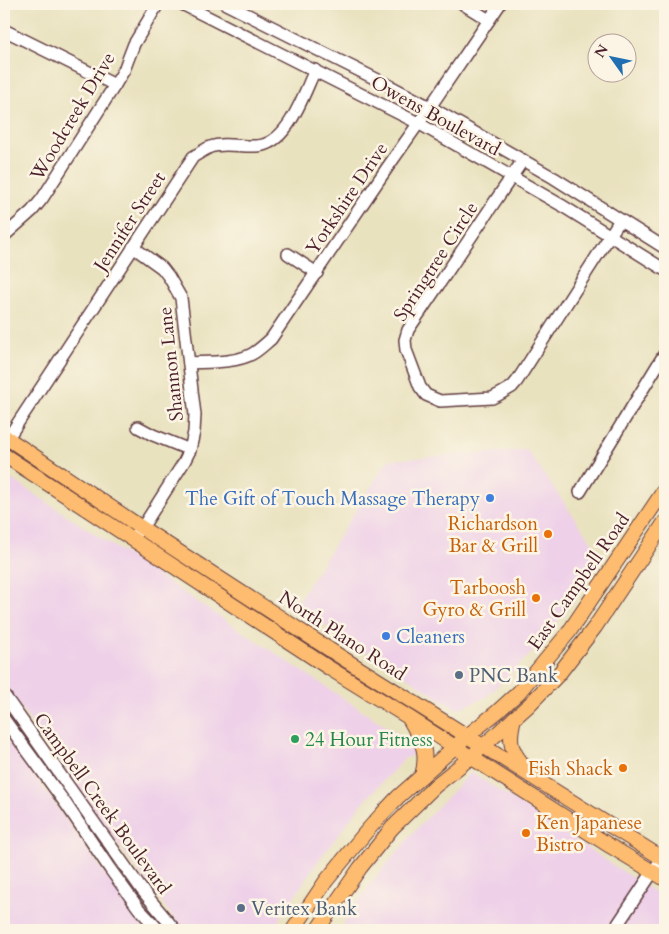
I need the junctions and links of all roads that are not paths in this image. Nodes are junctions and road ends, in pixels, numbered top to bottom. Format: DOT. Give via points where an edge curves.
graph roads {
  1 [pos="158,4"];
  2 [pos="182,4"];
  3 [pos="226,4"];
  4 [pos="463,4"];
  5 [pos="500,4"];
  6 [pos="489,20"];
  7 [pos="4,30"];
  8 [pos="315,70"];
  9 [pos="115,85"];
  10 [pos="430,107"];
  11 [pos="418,123"];
  12 [pos="523,160"];
  13 [pos="512,177"];
  14 [pos="620,220"];
  15 [pos="610,235"];
  16 [pos="4,236"];
  17 [pos="133,247"];
  18 [pos="665,248"];
  19 [pos="288,254"];
  20 [pos="665,270"];
  21 [pos="317,273"];
  22 [pos="665,353"];
  23 [pos="189,363"];
  24 [pos="138,427"];
  25 [pos="5,439"];
  26 [pos="190,450"];
  27 [pos="4,455"];
  28 [pos="665,489"];
  29 [pos="580,492"];
  30 [pos="659,511"];
  31 [pos="665,522"];
  32 [pos="142,528"];
  33 [pos="130,538"];
  34 [pos="591,599"];
  35 [pos="606,609"];
  36 [pos="341,657"];
  37 [pos="329,668"];
  38 [pos="4,695"];
  39 [pos="408,717"];
  40 [pos="514,718"];
  41 [pos="4,719"];
  42 [pos="467,736"];
  43 [pos="483,746"];
  44 [pos="455,747"];
  45 [pos="471,757"];
  46 [pos="422,776"];
  47 [pos="536,779"];
  48 [pos="71,800"];
  49 [pos="664,859"];
  50 [pos="653,871"];
  51 [pos="665,879"];
  52 [pos="156,907"];
  53 [pos="145,915"];
  54 [pos="159,930"];
  55 [pos="175,930"];
  56 [pos="293,930"];
  57 [pos="317,930"];
  58 [pos="614,930"];
  1 -- 9 [label="street, Woodcreek Drive"];
  2 -- 8 [label="street, Owens Boulevard"];
  3 -- 10 [label="street, Owens Boulevard"];
  4 -- 6 [label="street"];
  5 -- 6 [label="street, Yorkshire Drive"];
  6 -- 10 [label="street, Yorkshire Drive"];
  7 -- 9 [label="street"];
  8 -- 11 [label="street, Owens Boulevard"];
  8 -- 17 [label="street, Jennifer Street" via="292,120 271,143 210,147 193,157"];
  9 -- 16 [label="street, Woodcreek Drive" via="42,199"];
  10 -- 11 [label="street, Yorkshire Drive"];
  10 -- 12 [label="street, Owens Boulevard"];
  11 -- 13 [label="street, Owens Boulevard"];
  11 -- 21 [label="street, Yorkshire Drive"];
  12 -- 13 [label="street, Springtree Circle"];
  12 -- 14 [label="street, Owens Boulevard"];
  13 -- 15 [label="street, Owens Boulevard"];
  13 -- 15 [label="street, Springtree Circle" via="408,330 406,352 426,395 440,401 492,398 512,387"];
  14 -- 15 [label="street, Springtree Circle"];
  14 -- 18 [label="street, Owens Boulevard"];
  15 -- 20 [label="street, Owens Boulevard"];
  17 -- 23 [label="street, Shannon Lane" via="162,268 181,298"];
  17 -- 25 [label="street, Jennifer Street"];
  19 -- 21 [label="street"];
  21 -- 23 [label="street, Yorkshire Drive" via="271,339 251,354 232,360"];
  22 -- 29 [label="street"];
  23 -- 26 [label="street, Shannon Lane" via="195,415"];
  24 -- 26 [label="street"];
  25 -- 32 [label="main road, North Plano Road"];
  26 -- 32 [label="street, Shannon Lane"];
  27 -- 33 [label="main road, North Plano Road"];
  28 -- 30 [label="main road, East Campbell Road"];
  30 -- 34 [label="main road, East Campbell Road"];
  31 -- 35 [label="main road, East Campbell Road"];
  32 -- 33 [label="street, Shannon Lane"];
  32 -- 36 [label="main road, North Plano Road"];
  33 -- 37 [label="main road, North Plano Road"];
  34 -- 35 [label="main road"];
  34 -- 42 [label="main road, East Campbell Road" via="569,632 519,692"];
  35 -- 40 [label="main road, East Campbell Road" via="558,675"];
  36 -- 37 [label="main road"];
  36 -- 42 [label="main road, North Plano Road"];
  37 -- 39 [label="main road, North Plano Road"];
  38 -- 48 [label="street, Campbell Creek Boulevard"];
  39 -- 44 [label="main road, North Plano Road"];
  39 -- 46 [label="main road" via="425,754"];
  40 -- 43 [label="main road, East Campbell Road"];
  40 -- 47 [label="main road" via="510,732 513,750"];
  41 -- 48 [label="street, Campbell Creek Boulevard"];
  42 -- 43 [label="main road, North Plano Road"];
  42 -- 44 [label="main road, East Campbell Road"];
  43 -- 45 [label="main road, East Campbell Road"];
  43 -- 47 [label="main road, North Plano Road"];
  44 -- 45 [label="main road, North Plano Road"];
  44 -- 46 [label="main road, East Campbell Road"];
  45 -- 50 [label="main road, North Plano Road"];
  45 -- 57 [label="main road, East Campbell Road" via="392,828"];
  46 -- 56 [label="main road, East Campbell Road" via="366,832 326,881"];
  47 -- 49 [label="main road, North Plano Road"];
  48 -- 52 [label="street, Campbell Creek Boulevard" via="120,857"];
  48 -- 53 [label="street, Campbell Creek Boulevard" via="110,869"];
  49 -- 50 [label="street"];
  50 -- 51 [label="main road, North Plano Road"];
  50 -- 58 [label="street"];
  52 -- 53 [label="street"];
  52 -- 55 [label="street, Campbell Creek Boulevard"];
  53 -- 54 [label="street, Campbell Creek Boulevard"];
}
